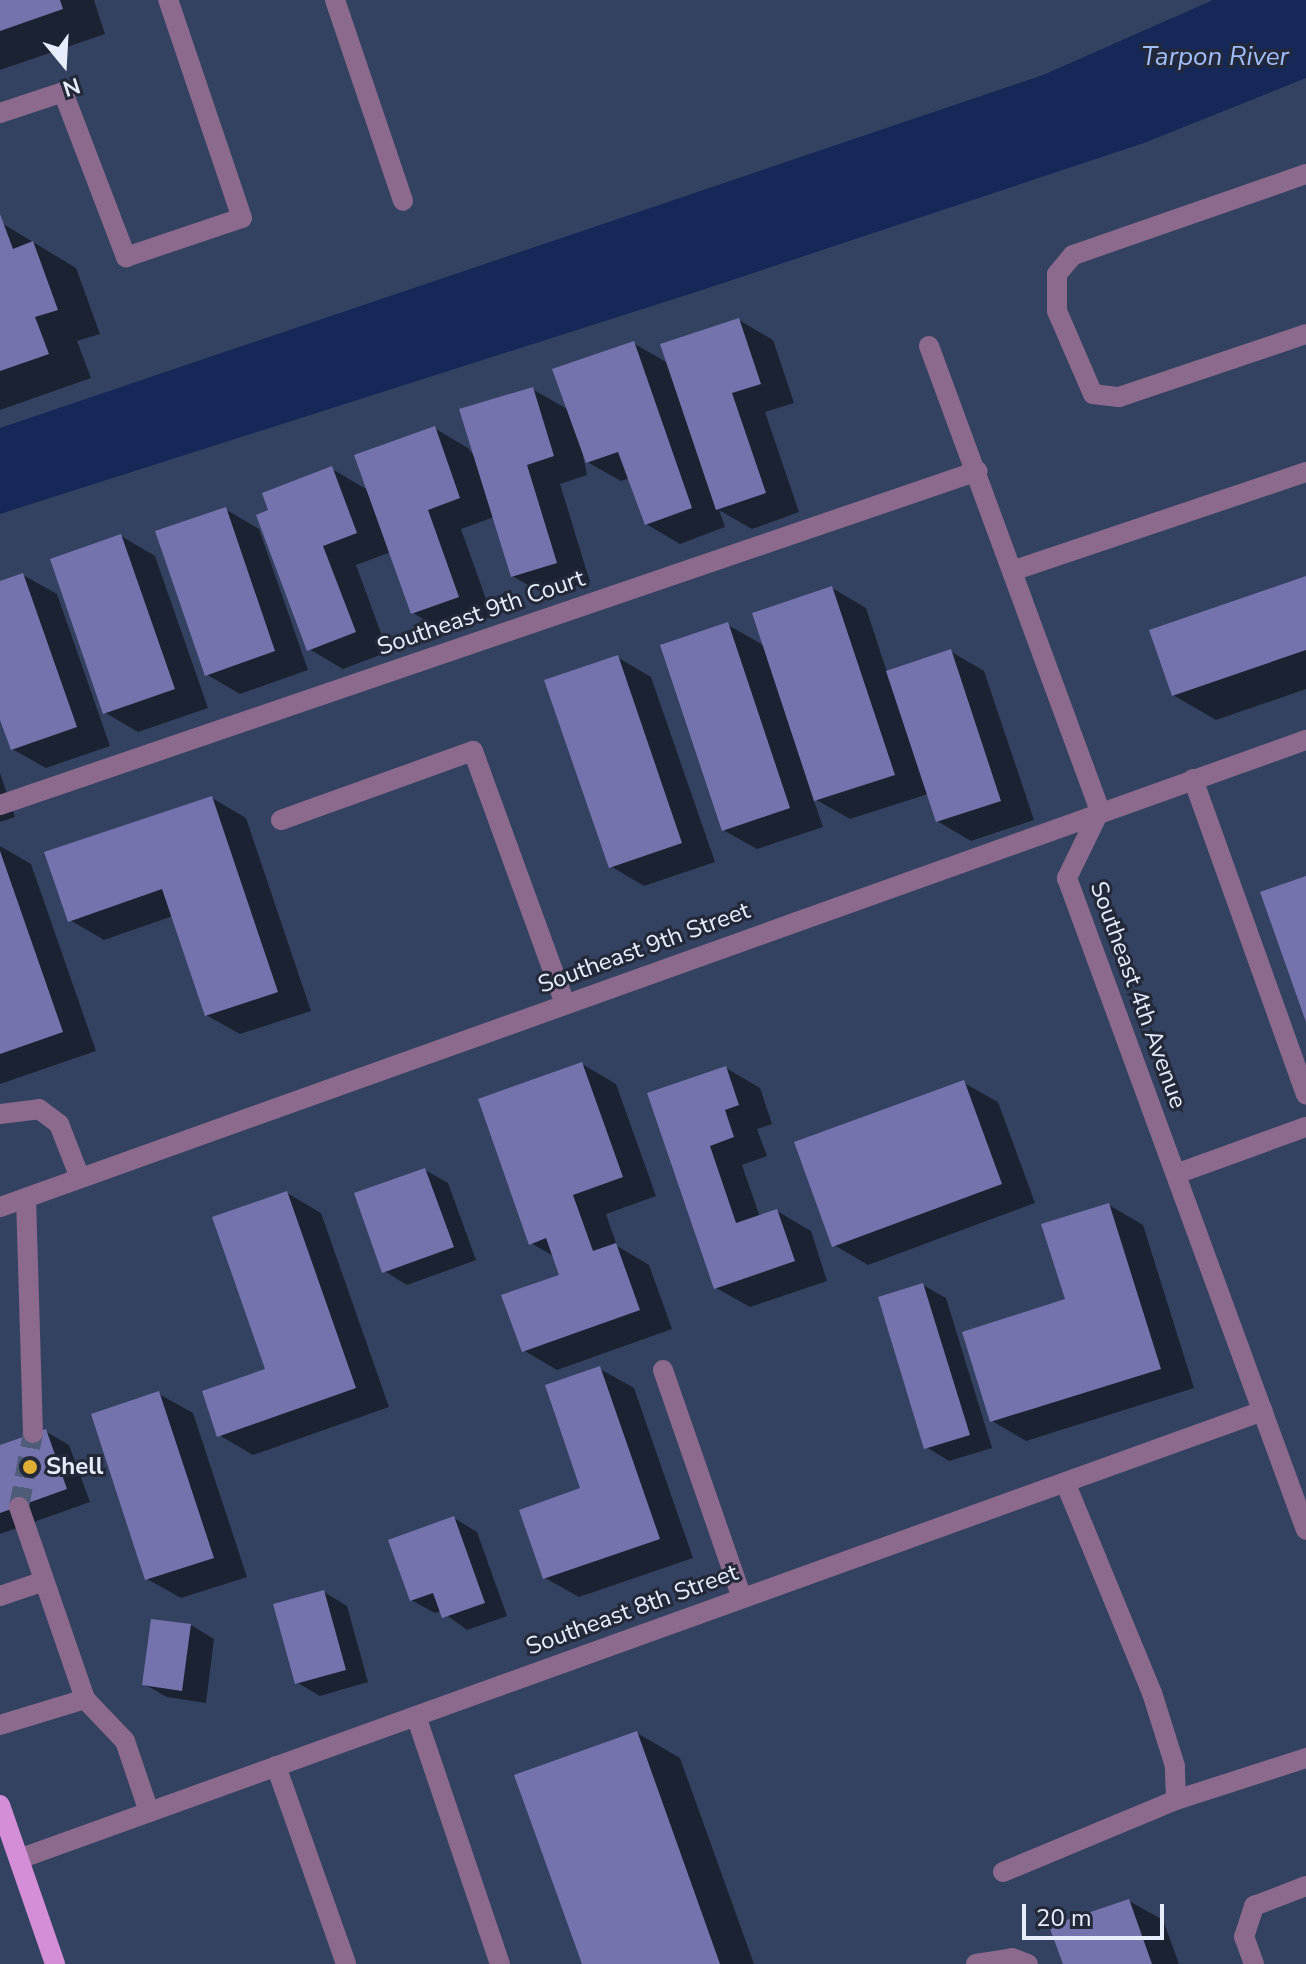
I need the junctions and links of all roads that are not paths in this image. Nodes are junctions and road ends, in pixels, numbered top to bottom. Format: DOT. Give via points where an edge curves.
graph roads {
  1 [pos="168,0"];
  2 [pos="335,0"];
  3 [pos="0,113"];
  4 [pos="1306,174"];
  5 [pos="403,201"];
  6 [pos="1306,334"];
  7 [pos="929,346"];
  8 [pos="978,471"];
  9 [pos="1306,472"];
  10 [pos="1015,570"];
  11 [pos="1306,740"];
  12 [pos="1193,779"];
  13 [pos="1,804"];
  14 [pos="1100,810"];
  15 [pos="281,820"];
  16 [pos="565,1004"];
  17 [pos="1306,1094"];
  18 [pos="0,1114"];
  19 [pos="1306,1127"];
  20 [pos="1176,1174"];
  21 [pos="80,1178"];
  22 [pos="26,1198"];
  23 [pos="0,1207"];
  24 [pos="663,1370"];
  25 [pos="1263,1411"];
  26 [pos="33,1433"];
  27 [pos="1065,1482"];
  28 [pos="1299,1490"];
  29 [pos="19,1507"];
  30 [pos="1306,1530"];
  31 [pos="44,1581"];
  32 [pos="0,1596"];
  33 [pos="742,1598"];
  34 [pos="85,1699"];
  35 [pos="416,1716"];
  36 [pos="0,1725"];
  37 [pos="1306,1758"];
  38 [pos="276,1766"];
  39 [pos="1176,1800"];
  40 [pos="0,1805"];
  41 [pos="149,1812"];
  42 [pos="19,1859"];
  43 [pos="1003,1872"];
  44 [pos="1306,1886"];
  45 [pos="55,1964"];
  46 [pos="346,1964"];
  47 [pos="500,1964"];
  48 [pos="976,1964"];
  49 [pos="1028,1964"];
  50 [pos="1254,1964"];
  1 -- 3 [label="street" via="242,218 126,257 63,92"];
  2 -- 5 [label="street"];
  4 -- 6 [label="street" via="1073,255 1057,274 1057,311 1093,394 1119,397"];
  7 -- 8 [label="street"];
  8 -- 10 [label="street"];
  8 -- 13 [label="street, Southeast 9th Court"];
  9 -- 10 [label="street"];
  10 -- 14 [label="street"];
  11 -- 12 [label="street, Southeast 9th Street"];
  12 -- 14 [label="street, Southeast 9th Street"];
  12 -- 17 [label="street"];
  14 -- 16 [label="street, Southeast 9th Street"];
  14 -- 20 [label="street, Southeast 4th Avenue" via="1067,878"];
  15 -- 16 [label="street" via="473,751"];
  16 -- 21 [label="street, Southeast 9th Street"];
  18 -- 21 [label="street" via="39,1109 59,1124"];
  19 -- 20 [label="street"];
  20 -- 25 [label="street, Southeast 4th Avenue"];
  21 -- 22 [label="street, Southeast 9th Street"];
  22 -- 23 [label="street, Southeast 9th Street"];
  22 -- 26 [label="street"];
  24 -- 33 [label="street"];
  25 -- 27 [label="street, Southeast 8th Street"];
  25 -- 28 [label="street, Southeast 4th Avenue"];
  27 -- 33 [label="street, Southeast 8th Street"];
  27 -- 39 [label="street" via="1152,1693 1175,1766"];
  28 -- 30 [label="street, Southeast 4th Avenue"];
  29 -- 31 [label="street"];
  31 -- 32 [label="street"];
  31 -- 34 [label="street"];
  33 -- 35 [label="street, Southeast 8th Street"];
  34 -- 36 [label="street"];
  34 -- 41 [label="street" via="125,1741"];
  35 -- 38 [label="street, Southeast 8th Street"];
  35 -- 47 [label="street"];
  37 -- 39 [label="street"];
  38 -- 41 [label="street, Southeast 8th Street"];
  38 -- 46 [label="street"];
  39 -- 43 [label="street"];
  40 -- 42 [label="main road"];
  41 -- 42 [label="street, Southeast 8th Street"];
  42 -- 45 [label="main road"];
  44 -- 50 [label="street" via="1254,1906 1244,1937"];
  48 -- 49 [label="street" via="1012,1958"];
}
